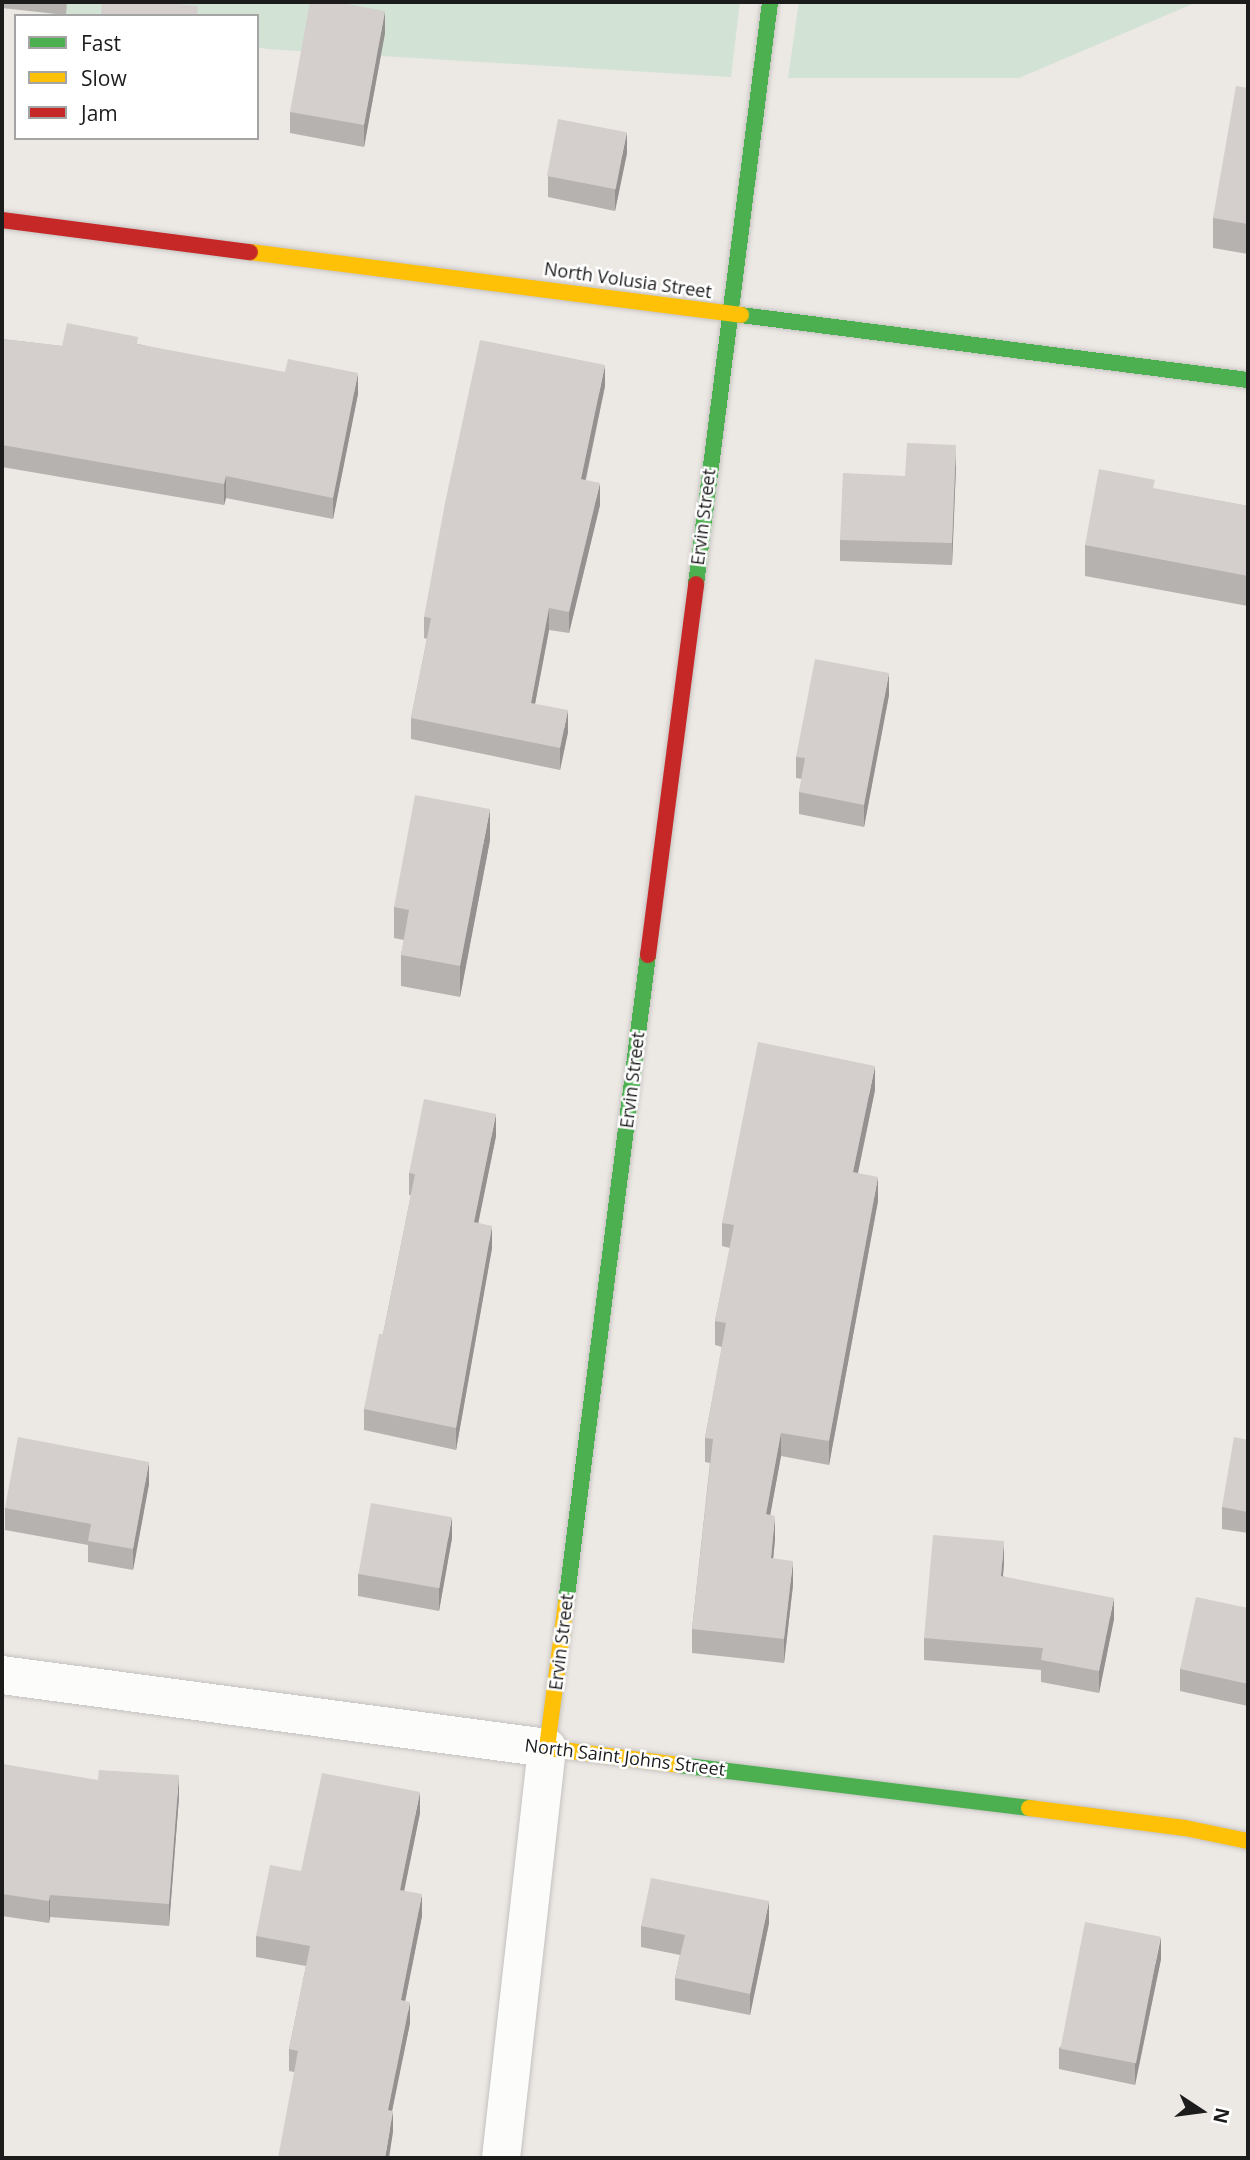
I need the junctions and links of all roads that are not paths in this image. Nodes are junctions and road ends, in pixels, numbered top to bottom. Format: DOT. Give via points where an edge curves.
graph roads {
  1 [pos="769,2"];
  2 [pos="2,220"];
  3 [pos="728,313"];
  4 [pos="1248,380"];
  5 [pos="2,1675"];
  6 [pos="547,1748"];
  7 [pos="1248,1842"];
  8 [pos="501,2158"];
  1 -- 3 [label="street, Ervin Street"];
  2 -- 3 [label="street, North Volusia Street"];
  3 -- 4 [label="street, North Volusia Street"];
  3 -- 6 [label="street, Ervin Street"];
  5 -- 6 [label="street, North Saint Johns Street"];
  6 -- 7 [label="street, North Saint Johns Street" via="1185,1828"];
  6 -- 8 [label="street, Ervin Street"];
}
